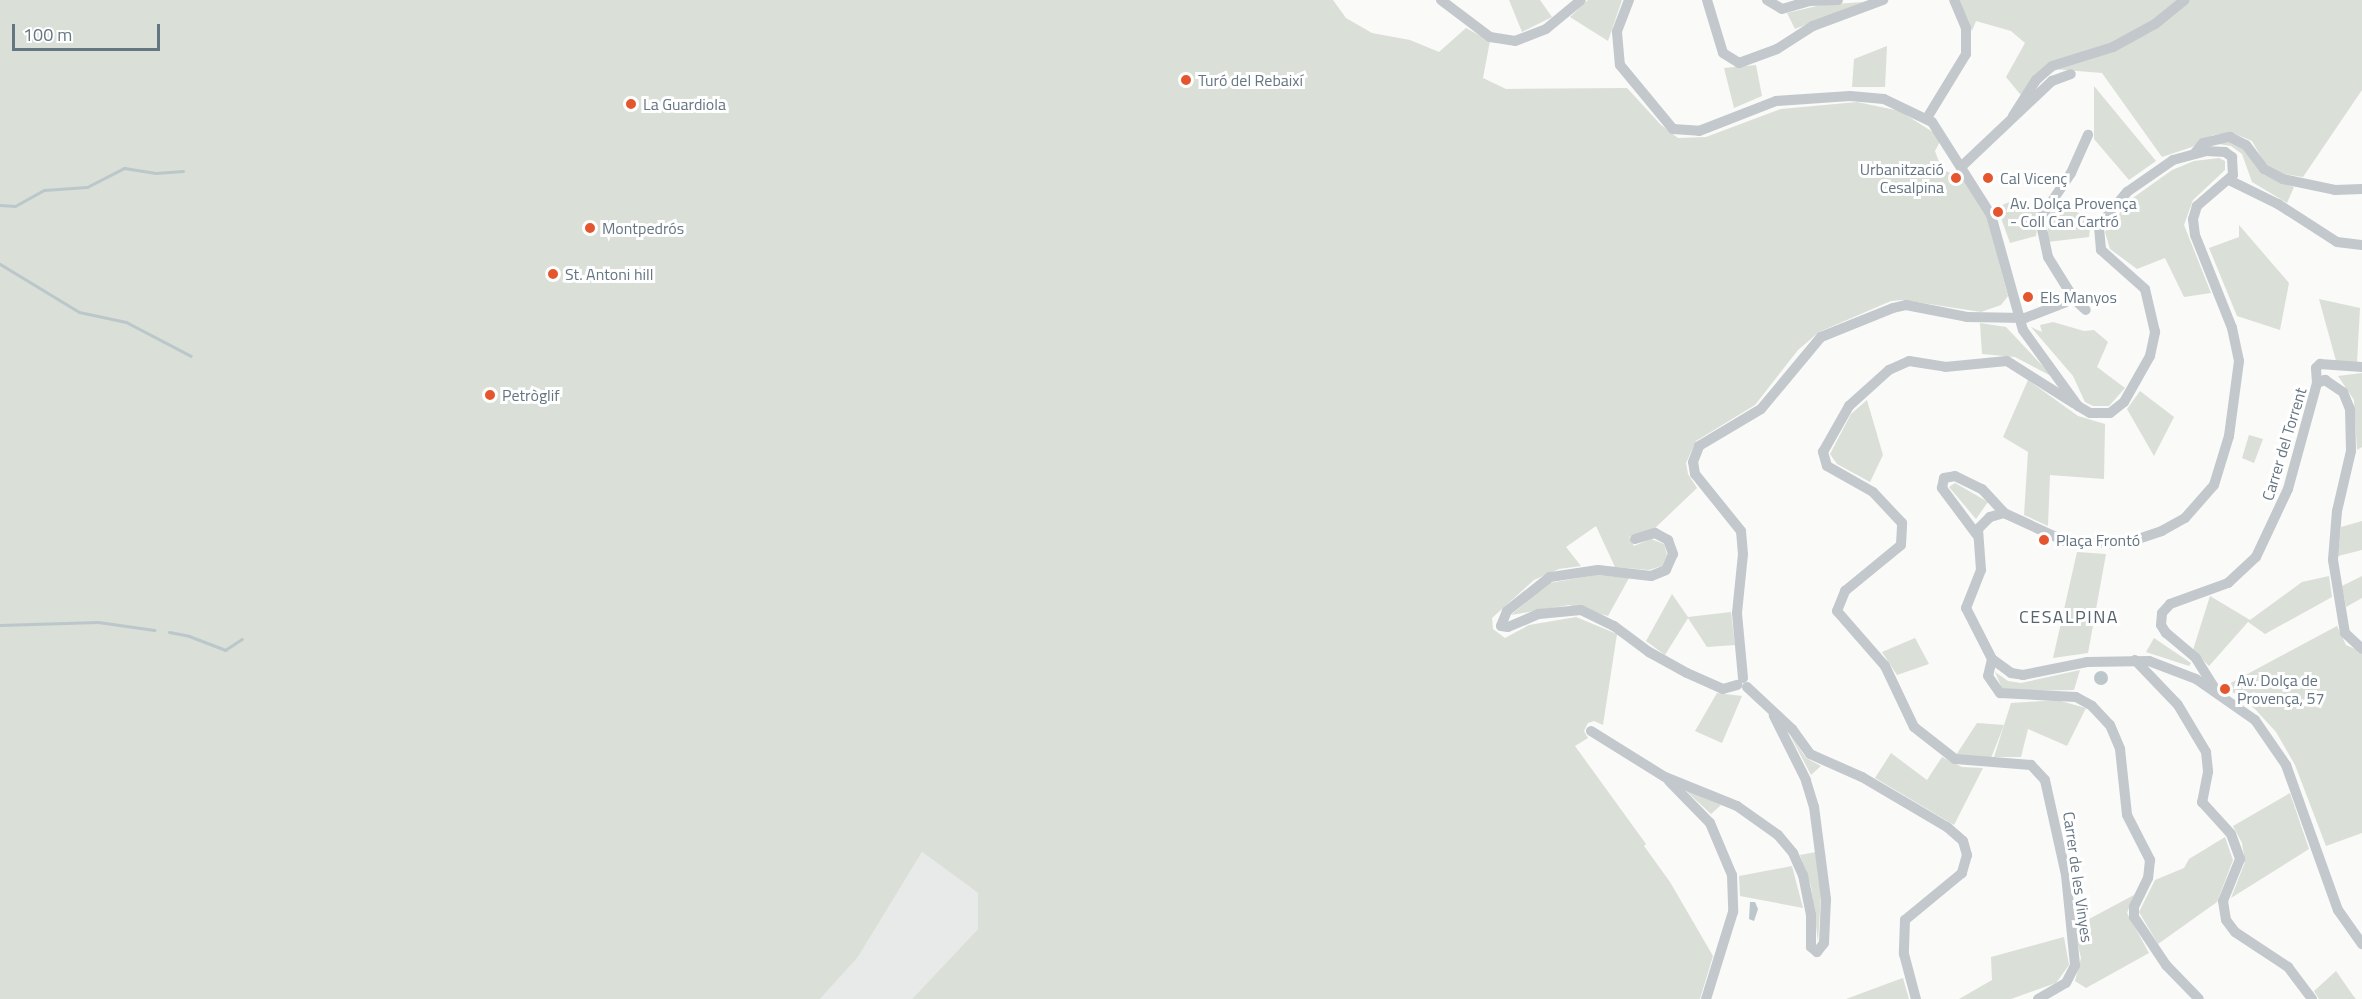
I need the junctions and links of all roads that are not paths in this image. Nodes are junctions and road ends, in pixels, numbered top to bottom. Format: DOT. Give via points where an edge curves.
graph roads {
  1 [pos="1441,0"];
  2 [pos="1581,0"];
  3 [pos="1629,0"];
  4 [pos="1707,0"];
  5 [pos="1767,0"];
  6 [pos="1838,0"];
  7 [pos="1954,0"];
  8 [pos="2185,0"];
  9 [pos="1876,2"];
  10 [pos="2071,74"];
  11 [pos="2013,116"];
  12 [pos="1927,118"];
  13 [pos="2088,135"];
  14 [pos="2195,153"];
  15 [pos="1962,166"];
  16 [pos="2229,180"];
  17 [pos="2362,189"];
  18 [pos="2362,245"];
  19 [pos="2074,300"];
  20 [pos="2086,310"];
  21 [pos="2018,318"];
  22 [pos="2362,367"];
  23 [pos="2317,383"];
  24 [pos="2078,406"];
  25 [pos="2004,513"];
  26 [pos="1977,536"];
  27 [pos="1635,539"];
  28 [pos="2362,649"];
  29 [pos="1992,659"];
  30 [pos="2135,660"];
  31 [pos="1743,683"];
  32 [pos="2217,692"];
  33 [pos="1774,716"];
  34 [pos="1591,731"];
  35 [pos="1665,777"];
  36 [pos="2362,944"];
  37 [pos="1706,999"];
  38 [pos="1916,999"];
  39 [pos="2038,999"];
  40 [pos="2199,999"];
  41 [pos="2312,999"];
  1 -- 2 [label="street" via="1490,37 1515,41 1546,28"];
  3 -- 12 [label="street" via="1619,21 1617,57 1630,80 1673,129 1699,131 1776,102 1850,96 1884,99"];
  4 -- 9 [label="street" via="1724,53 1739,63 1777,49 1821,23"];
  5 -- 6 [label="street" via="1782,9 1810,1"];
  7 -- 12 [label="street" via="1966,28 1966,54"];
  8 -- 11 [label="street" via="2122,43 2052,66 2036,80"];
  10 -- 11 [label="street" via="2052,81"];
  11 -- 15 [label="street"];
  12 -- 15 [label="street"];
  13 -- 19 [label="street" via="2071,173 2042,216 2041,225 2048,256"];
  14 -- 16 [label="street" via="2225,152 2232,156 2235,170"];
  14 -- 17 [label="street" via="2203,143 2230,137 2246,145 2264,169 2283,179 2335,190"];
  14 -- 24 [label="street" via="2173,160 2136,184 2116,202 2099,226 2101,250 2145,289 2155,332 2140,376 2118,407 2103,416"];
  15 -- 21 [label="street" via="1997,231"];
  16 -- 18 [label="street" via="2278,204 2337,242"];
  16 -- 25 [label="street" via="2197,206 2193,219 2195,235 2232,328 2238,361 2229,436 2214,485 2186,518 2163,531 2122,544 2067,542"];
  19 -- 20 [label="street"];
  19 -- 21 [label="street" via="2043,314"];
  21 -- 24 [label="street"];
  21 -- 31 [label="street" via="1967,317 1899,305 1829,333 1805,353 1761,409 1699,446 1693,462 1695,474 1741,531 1743,554 1737,613"];
  22 -- 23 [label="street" via="2320,364 2316,368"];
  23 -- 28 [label="street, Carrer del Torrent" via="2325,380 2343,392 2350,409 2351,451 2337,511 2333,560 2345,633"];
  23 -- 32 [label="street, Carrer del Torrent" via="2288,489 2256,557 2228,583 2170,604 2162,614 2161,625 2166,633 2196,658"];
  24 -- 39 [label="street, Carrer de les Vinyes" via="2007,361 1945,367 1909,361 1889,370 1844,411 1823,458 1827,466 1873,492 1902,523 1901,545 1845,591 1838,611 1885,666 1914,727 1955,759 2031,765 2045,780 2066,875 2075,965 2066,983"];
  25 -- 26 [label="street" via="1984,521"];
  25 -- 26 [label="street" via="1982,489 1955,476 1944,478 1942,488"];
  26 -- 29 [label="street" via="1981,570 1966,608"];
  27 -- 31 [label="street" via="1655,533 1668,540 1673,554 1666,570 1651,576 1598,570 1557,574 1516,602 1502,617 1501,626 1508,627 1539,614 1581,610 1614,626 1687,673 1723,688"];
  29 -- 30 [label="street" via="2011,673 2023,675 2058,665"];
  29 -- 40 [label="street" via="1988,676 2000,693 2076,697 2092,705 2110,725 2120,749 2127,815 2150,860 2134,917 2166,965"];
  30 -- 32 [label="street" via="2171,667"];
  30 -- 41 [label="street" via="2173,699 2206,752 2208,772 2202,802 2231,834 2240,859 2223,901 2226,920 2235,932 2288,967"];
  31 -- 33 [label="street"];
  32 -- 36 [label="street" via="2255,720 2278,751 2299,795 2338,910"];
  33 -- 35 [label="street" via="1806,780 1814,807 1826,899 1824,943 1817,952 1811,947 1806,886 1789,847 1748,812"];
  33 -- 38 [label="street" via="1792,729 1810,753 1862,777 1947,826 1963,841 1967,855 1962,873 1905,920 1904,954"];
  34 -- 35 [label="street"];
  35 -- 37 [label="street" via="1710,823 1732,875 1733,912"];
}
